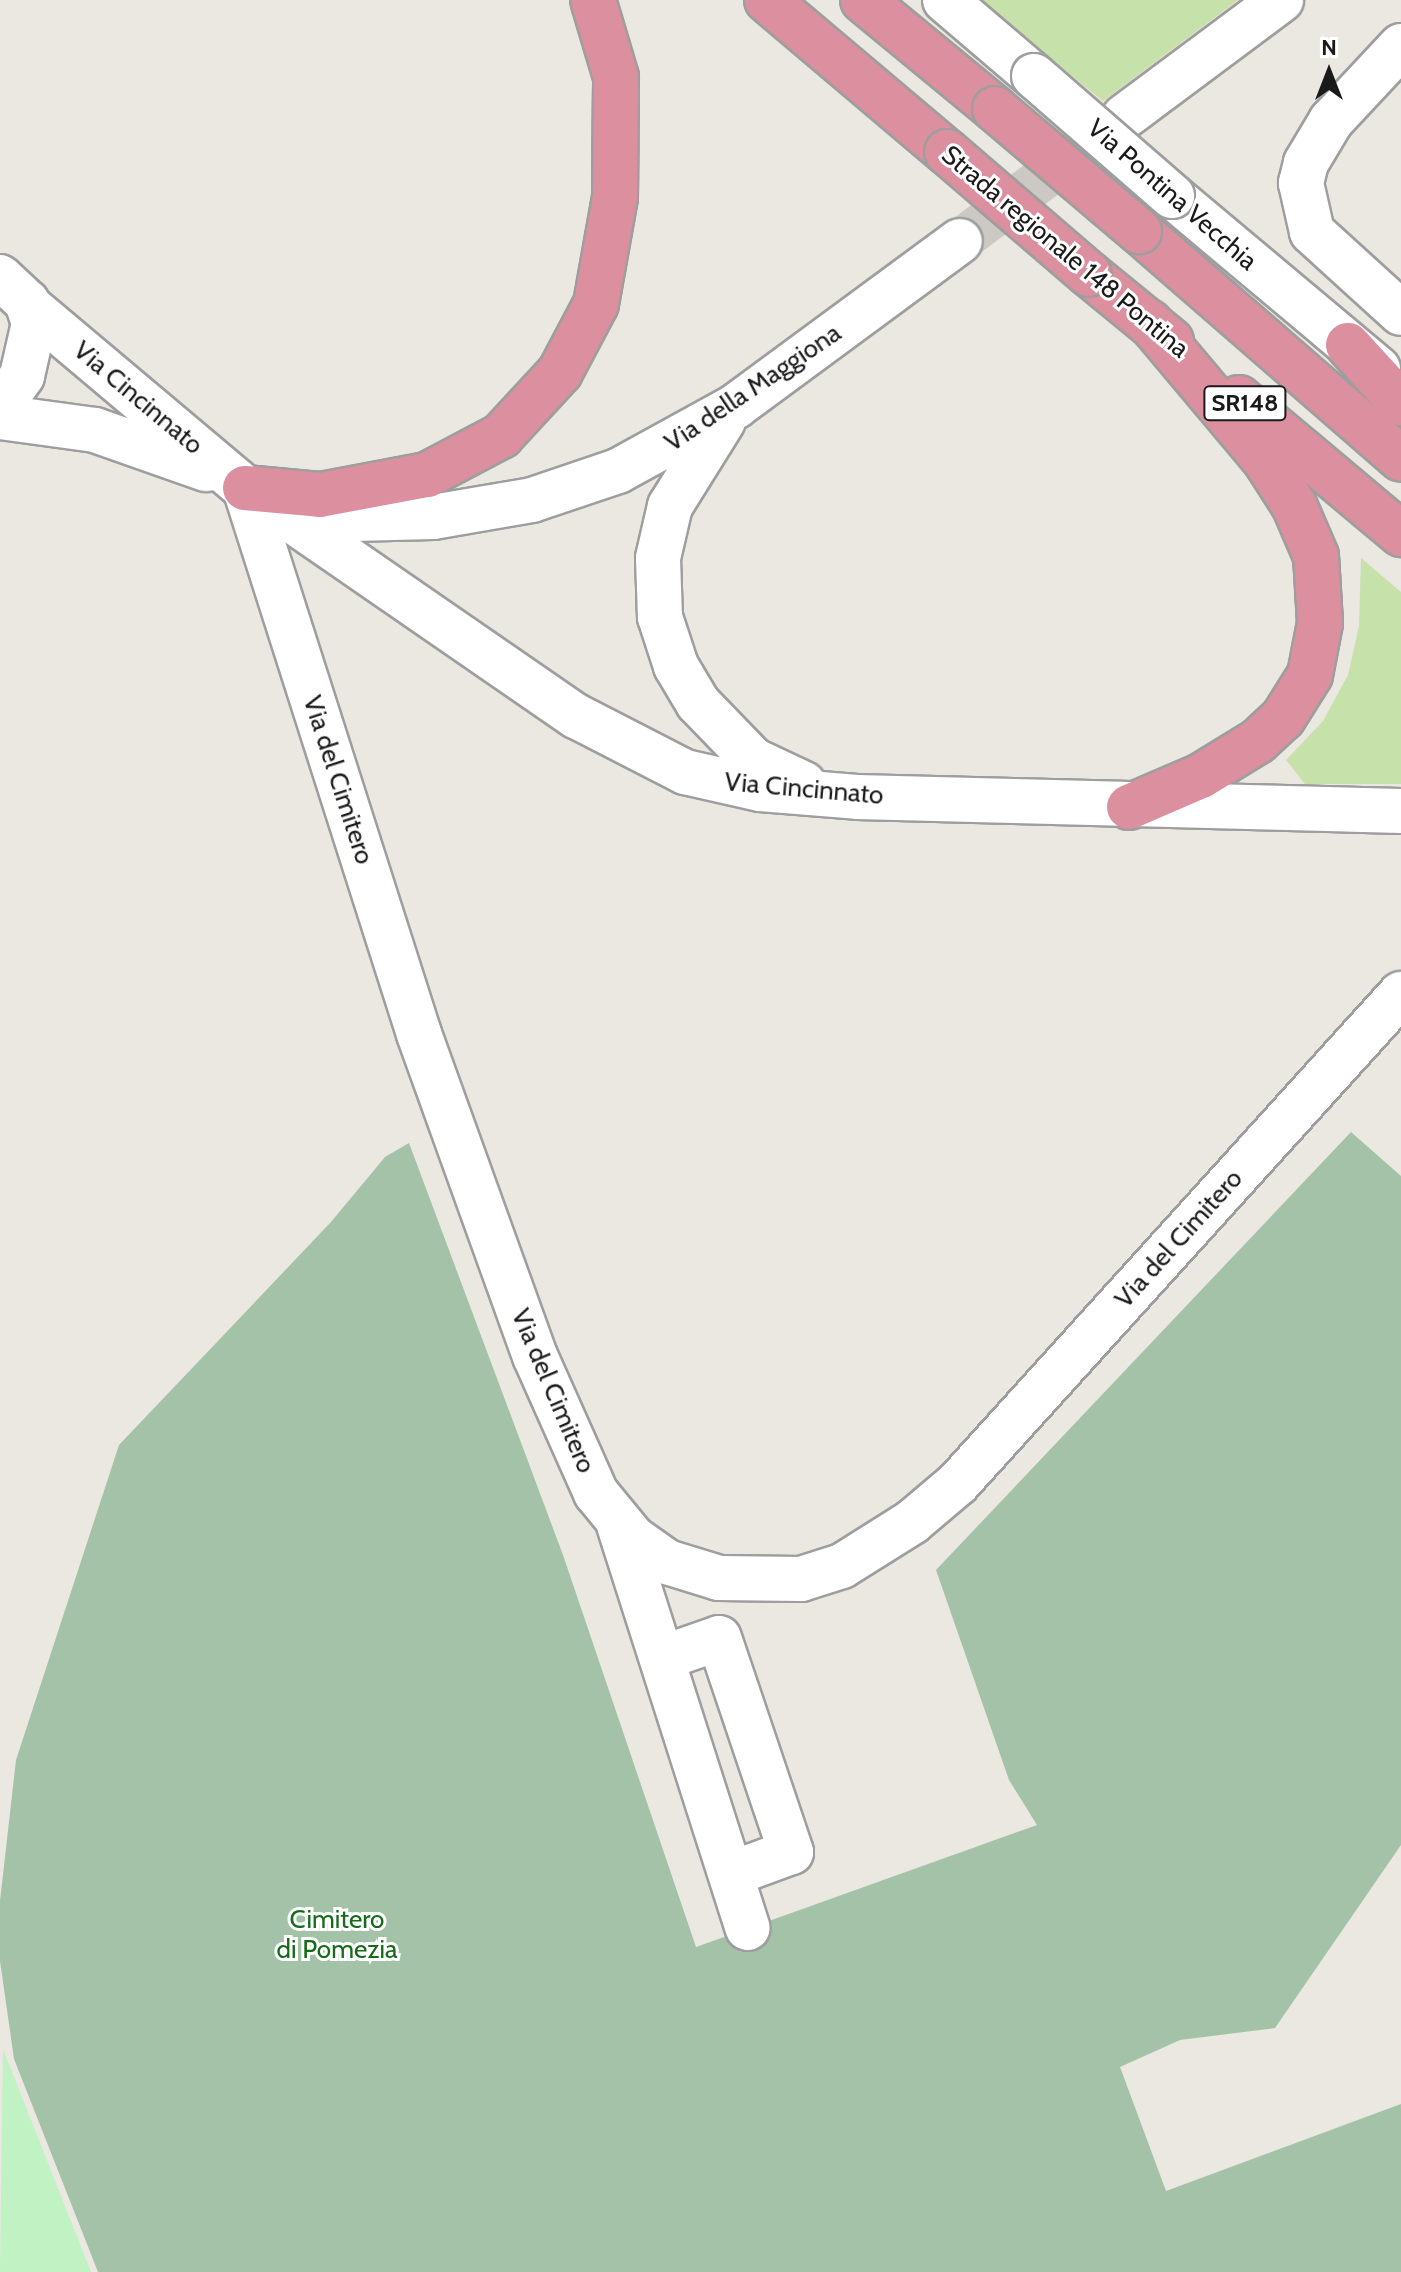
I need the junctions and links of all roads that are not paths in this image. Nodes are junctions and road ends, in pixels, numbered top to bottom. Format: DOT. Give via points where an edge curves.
graph roads {
  1 [pos="593,0"];
  2 [pos="767,0"];
  3 [pos="863,0"];
  4 [pos="945,0"];
  5 [pos="1281,0"];
  6 [pos="1401,46"];
  7 [pos="1124,117"];
  8 [pos="960,241"];
  9 [pos="0,277"];
  10 [pos="31,308"];
  11 [pos="1401,313"];
  12 [pos="1149,322"];
  13 [pos="1348,345"];
  14 [pos="1401,389"];
  15 [pos="1401,403"];
  16 [pos="0,406"];
  17 [pos="736,406"];
  18 [pos="0,417"];
  19 [pos="1401,459"];
  20 [pos="245,488"];
  21 [pos="1401,534"];
  22 [pos="352,562"];
  23 [pos="285,613"];
  24 [pos="857,797"];
  25 [pos="1129,807"];
  26 [pos="1401,811"];
  27 [pos="1401,994"];
  28 [pos="618,1523"];
  29 [pos="662,1658"];
  30 [pos="731,1874"];
  31 [pos="748,1928"];
  1 -- 20 [label="highway" via="616,77 615,197 596,304 560,372 501,436 427,475 320,495"];
  2 -- 12 [label="highway, Strada regionale 148 Pontina / SR148, bridge"];
  3 -- 19 [label="highway, SR148, bridge"];
  4 -- 13 [label="street, Via Pontina Vecchia, bridge"];
  5 -- 7 [label="street"];
  6 -- 11 [label="street" via="1331,121 1306,163 1301,183 1312,232"];
  8 -- 17 [label="street, Via della Maggiona"];
  9 -- 10 [label="street, Via Cincinnato"];
  10 -- 16 [label="street" via="30,354 18,384"];
  10 -- 20 [label="street, Via Cincinnato"];
  12 -- 21 [label="highway, Strada regionale 148 Pontina / SR148"];
  12 -- 25 [label="highway" via="1284,487 1316,556 1320,623 1310,675 1283,718 1213,770"];
  13 -- 14 [label="street, Via Pontina Vecchia"];
  13 -- 15 [label="highway"];
  17 -- 20 [label="street, Via della Maggiona" via="618,471 485,511 353,519 307,511"];
  17 -- 24 [label="street" via="695,459 670,506 657,573 667,640 698,703 734,744 777,774"];
  18 -- 20 [label="street, Via Cincinnato" via="104,433"];
  20 -- 22 [label="street, Via Cincinnato"];
  20 -- 23 [label="street, Via del Cimitero"];
  22 -- 23 [label="street" via="326,564 305,575 289,595"];
  22 -- 24 [label="street, Via Cincinnato" via="576,716 648,755 717,782"];
  23 -- 28 [label="street, Via del Cimitero" via="419,1034 535,1356 569,1441"];
  24 -- 25 [label="street, Via Cincinnato"];
  25 -- 26 [label="street, Via Cincinnato"];
  27 -- 28 [label="street, Via del Cimitero" via="958,1483 888,1539 820,1574 762,1582 719,1578 667,1562"];
  28 -- 29 [label="street"];
  29 -- 30 [label="street"];
  29 -- 30 [label="street" via="719,1638 791,1852"];
  30 -- 31 [label="street"];
}
